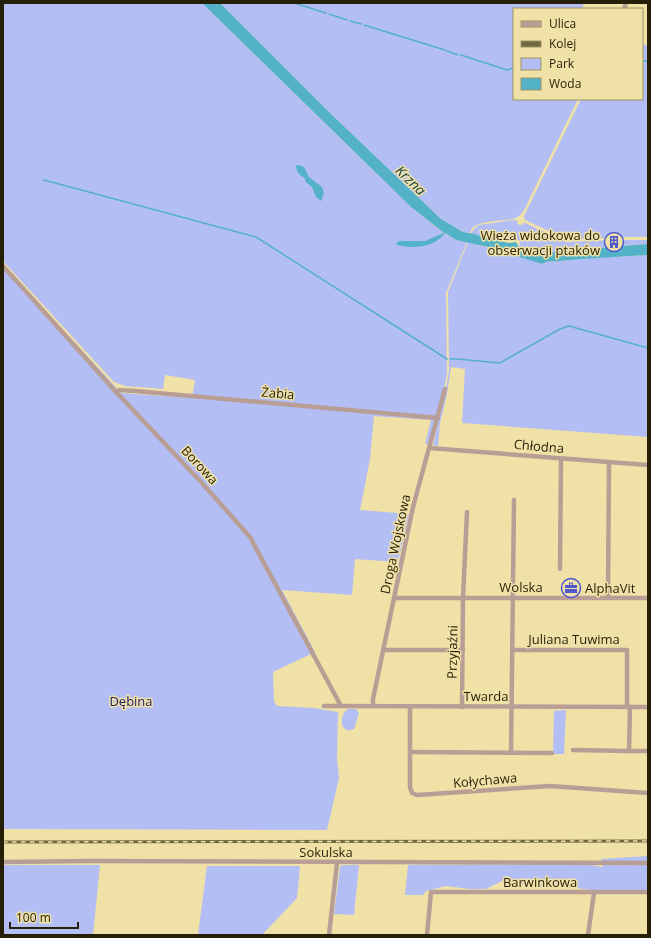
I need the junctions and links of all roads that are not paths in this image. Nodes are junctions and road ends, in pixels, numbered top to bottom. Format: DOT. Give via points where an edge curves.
graph roads {
  1 [pos="3,266"];
  2 [pos="445,389"];
  3 [pos="116,392"];
  4 [pos="438,418"];
  5 [pos="429,448"];
  6 [pos="561,459"];
  7 [pos="609,462"];
  8 [pos="648,465"];
  9 [pos="514,500"];
  10 [pos="467,512"];
  11 [pos="560,569"];
  12 [pos="394,598"];
  13 [pos="463,598"];
  14 [pos="512,598"];
  15 [pos="608,598"];
  16 [pos="648,598"];
  17 [pos="384,650"];
  18 [pos="463,650"];
  19 [pos="513,650"];
  20 [pos="324,706"];
  21 [pos="341,706"];
  22 [pos="373,706"];
  23 [pos="410,707"];
  24 [pos="462,707"];
  25 [pos="512,707"];
  26 [pos="628,707"];
  27 [pos="648,707"];
  28 [pos="573,750"];
  29 [pos="629,751"];
  30 [pos="648,751"];
  31 [pos="410,752"];
  32 [pos="512,753"];
  33 [pos="552,753"];
  34 [pos="648,793"];
  35 [pos="3,862"];
  36 [pos="337,863"];
  37 [pos="648,863"];
  38 [pos="648,892"];
  39 [pos="594,893"];
  40 [pos="329,935"];
  41 [pos="427,935"];
  42 [pos="588,935"];
  1 -- 3 [label="street, Borowa"];
  2 -- 4 [label="street, Droga Wojskowa"];
  3 -- 4 [label="street, Żabia" via="135,391"];
  3 -- 21 [label="street, Borowa" via="250,537"];
  4 -- 5 [label="street, Droga Wojskowa"];
  5 -- 6 [label="street, Chłodna"];
  5 -- 12 [label="street, Droga Wojskowa"];
  6 -- 7 [label="street, Chłodna"];
  6 -- 11 [label="street"];
  7 -- 8 [label="street, Chłodna"];
  7 -- 15 [label="street"];
  9 -- 14 [label="street"];
  10 -- 13 [label="street, Przyjaźni"];
  12 -- 13 [label="street, Wolska"];
  12 -- 17 [label="street, Droga Wojskowa"];
  13 -- 14 [label="street, Wolska"];
  13 -- 18 [label="street, Przyjaźni"];
  14 -- 15 [label="street, Wolska"];
  14 -- 19 [label="street"];
  15 -- 16 [label="street, Wolska"];
  17 -- 18 [label="street"];
  17 -- 22 [label="street, Droga Wojskowa"];
  18 -- 24 [label="street, Przyjaźni"];
  19 -- 25 [label="street"];
  19 -- 26 [label="street, Juliana Tuwima" via="627,650"];
  20 -- 21 [label="street, Twarda"];
  21 -- 22 [label="street, Twarda"];
  22 -- 23 [label="street, Twarda"];
  23 -- 24 [label="street, Twarda"];
  23 -- 31 [label="street, Kołychawa"];
  24 -- 25 [label="street, Twarda"];
  25 -- 26 [label="street, Twarda"];
  25 -- 32 [label="street"];
  26 -- 27 [label="street, Twarda"];
  26 -- 29 [label="street"];
  28 -- 29 [label="street"];
  29 -- 30 [label="street"];
  31 -- 32 [label="street"];
  31 -- 34 [label="street, Kołychawa" via="410,789 416,795 550,786"];
  32 -- 33 [label="street"];
  35 -- 36 [label="street, Sokulska"];
  36 -- 37 [label="street, Sokulska"];
  36 -- 40 [label="street"];
  38 -- 39 [label="street, Barwinkowa"];
  39 -- 41 [label="street, Barwinkowa" via="431,892"];
  39 -- 42 [label="street"];
}
